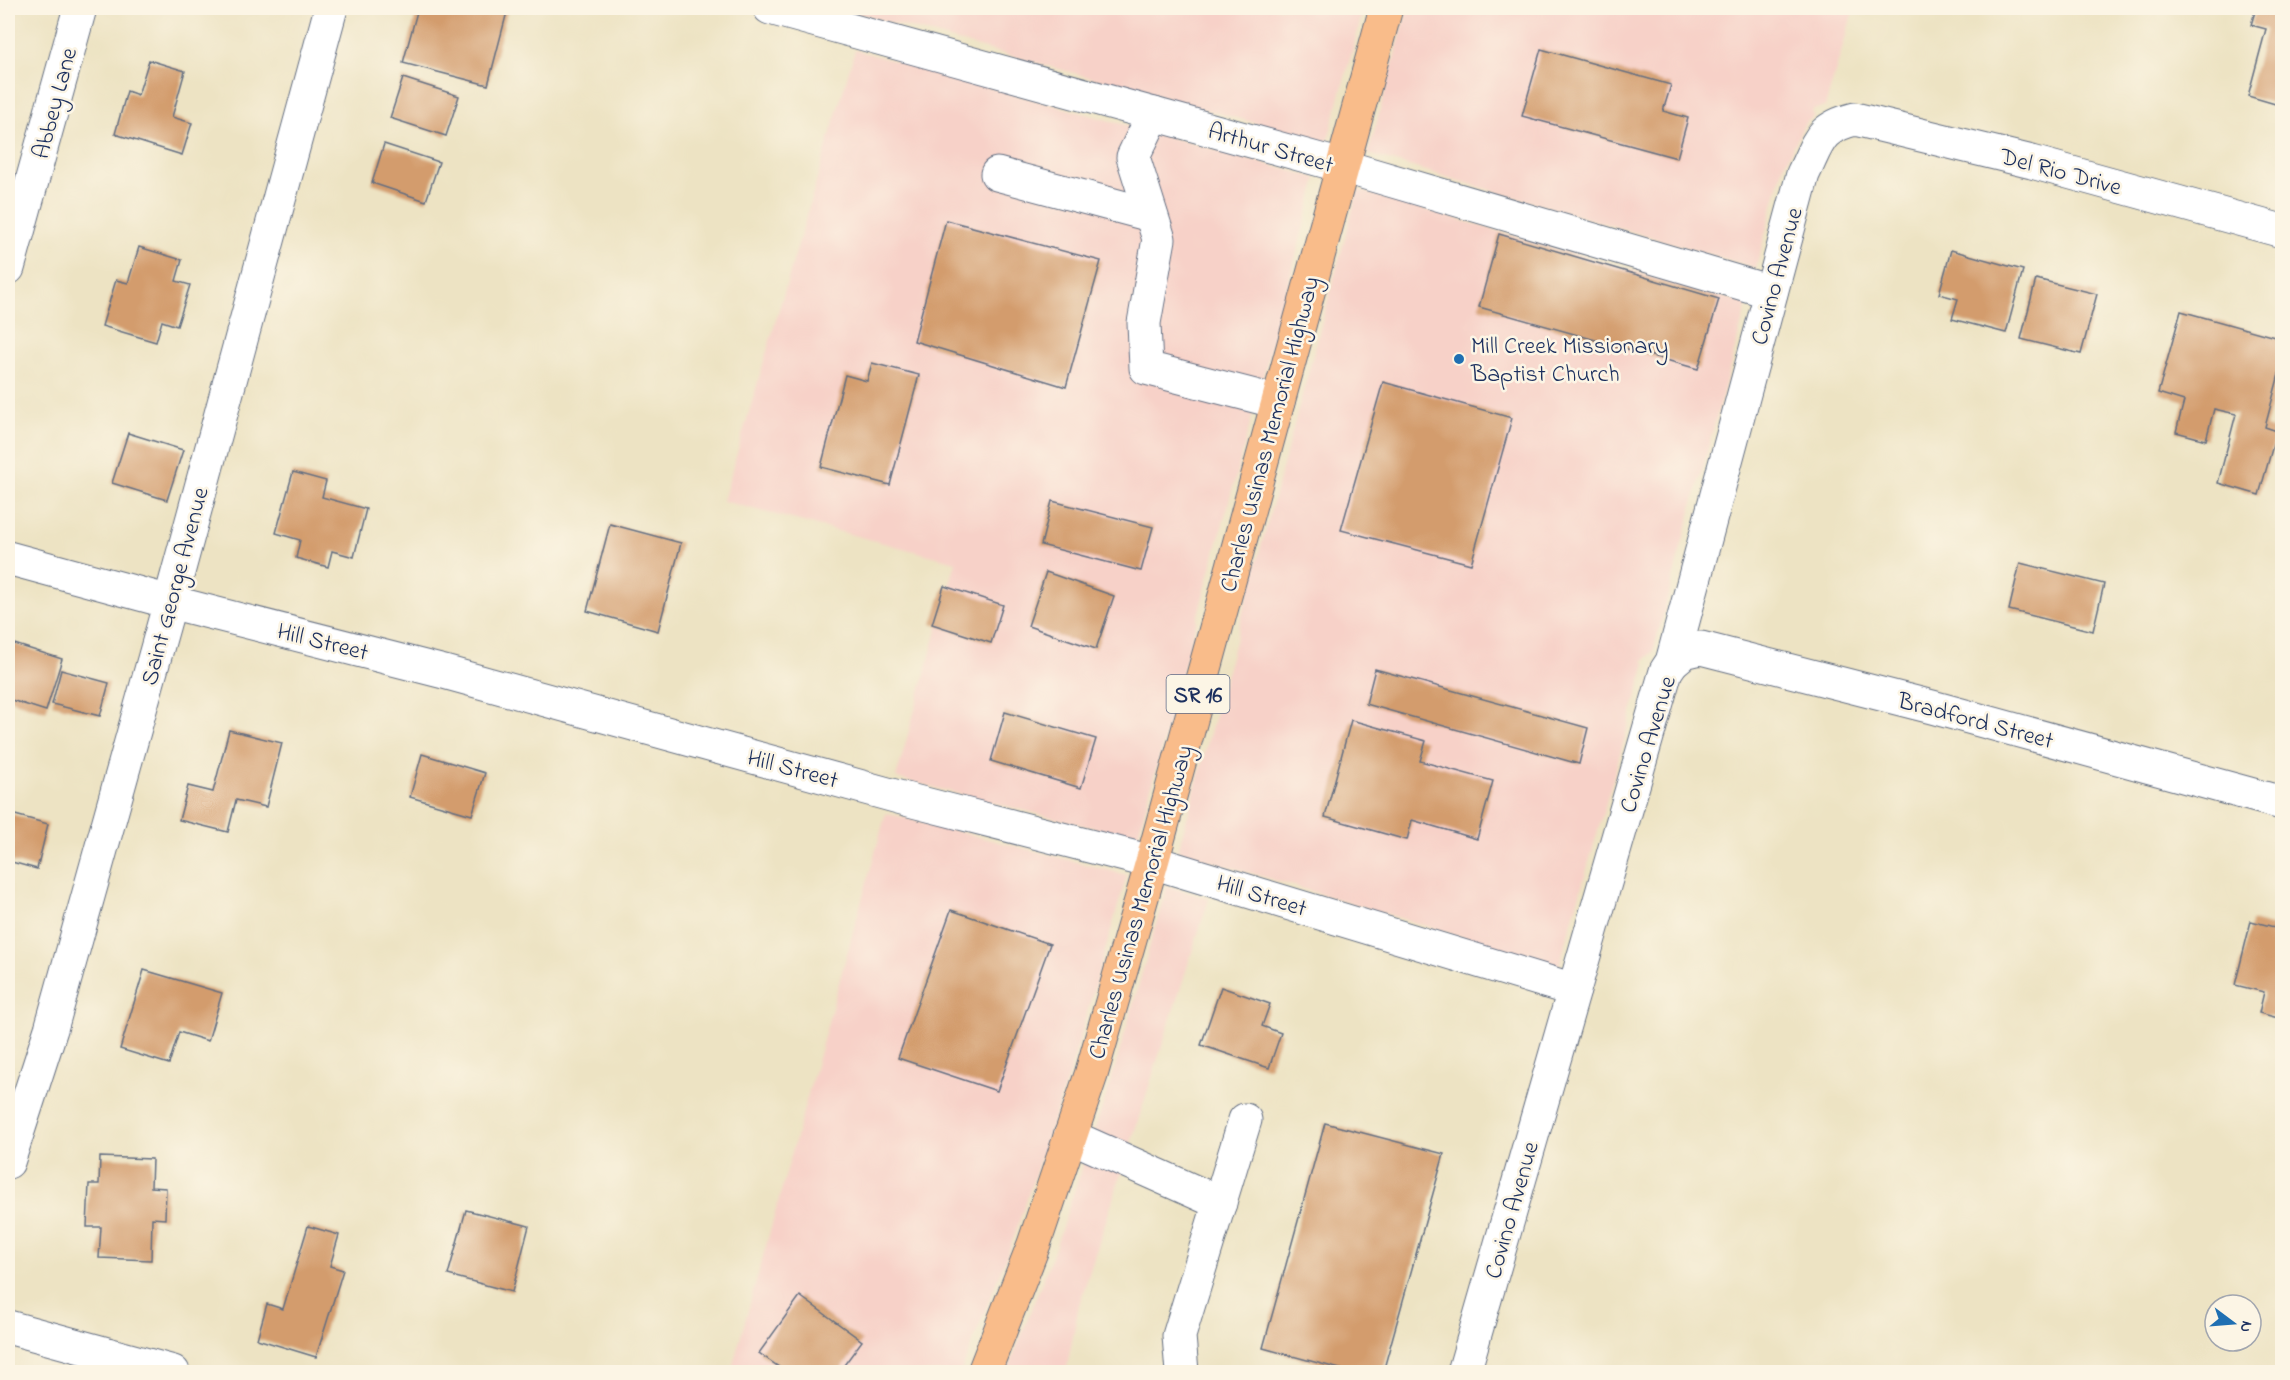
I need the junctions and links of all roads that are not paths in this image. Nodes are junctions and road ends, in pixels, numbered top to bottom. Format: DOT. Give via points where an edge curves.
graph roads {
  1 [pos="80,8"];
  2 [pos="331,8"];
  3 [pos="770,8"];
  4 [pos="1386,8"];
  5 [pos="1154,114"];
  6 [pos="1838,123"];
  7 [pos="1342,166"];
  8 [pos="997,174"];
  9 [pos="1151,215"];
  10 [pos="2283,231"];
  11 [pos="8,268"];
  12 [pos="1772,292"];
  13 [pos="1278,402"];
  14 [pos="8,558"];
  15 [pos="170,602"];
  16 [pos="1672,662"];
  17 [pos="2283,803"];
  18 [pos="1152,862"];
  19 [pos="1574,990"];
  20 [pos="1245,1120"];
  21 [pos="1070,1136"];
  22 [pos="8,1162"];
  23 [pos="1220,1203"];
  24 [pos="8,1327"];
  25 [pos="173,1372"];
  26 [pos="984,1372"];
  27 [pos="1182,1372"];
  28 [pos="1464,1372"];
  1 -- 11 [label="street, Abbey Lane"];
  2 -- 15 [label="street, Saint George Avenue"];
  3 -- 5 [label="street, Arthur Street"];
  4 -- 7 [label="highway, Charles Usinas Memorial Highway / SR 16"];
  5 -- 7 [label="street, Arthur Street"];
  5 -- 9 [label="street" via="1133,157"];
  6 -- 10 [label="street, Del Rio Drive" via="1855,119"];
  6 -- 12 [label="street, Covino Avenue" via="1823,133 1803,174"];
  7 -- 12 [label="street, Arthur Street"];
  7 -- 13 [label="highway, Charles Usinas Memorial Highway / SR 16"];
  8 -- 9 [label="street"];
  9 -- 13 [label="street" via="1159,239 1144,323 1146,368"];
  12 -- 16 [label="street, Covino Avenue"];
  13 -- 18 [label="highway, Charles Usinas Memorial Highway / SR 16"];
  14 -- 15 [label="street, Hill Street"];
  15 -- 18 [label="street, Hill Street"];
  15 -- 22 [label="street, Saint George Avenue" via="51,1029"];
  16 -- 17 [label="street, Bradford Street" via="1684,652 1701,648"];
  16 -- 19 [label="street, Covino Avenue" via="1666,671"];
  18 -- 19 [label="street, Hill Street"];
  18 -- 21 [label="highway, Charles Usinas Memorial Highway / SR 16"];
  19 -- 28 [label="street, Covino Avenue"];
  20 -- 23 [label="street"];
  21 -- 23 [label="street"];
  21 -- 26 [label="highway, Charles Usinas Memorial Highway / SR 16" via="1034,1244"];
  23 -- 27 [label="street" via="1179,1336"];
  24 -- 25 [label="street"];
}
